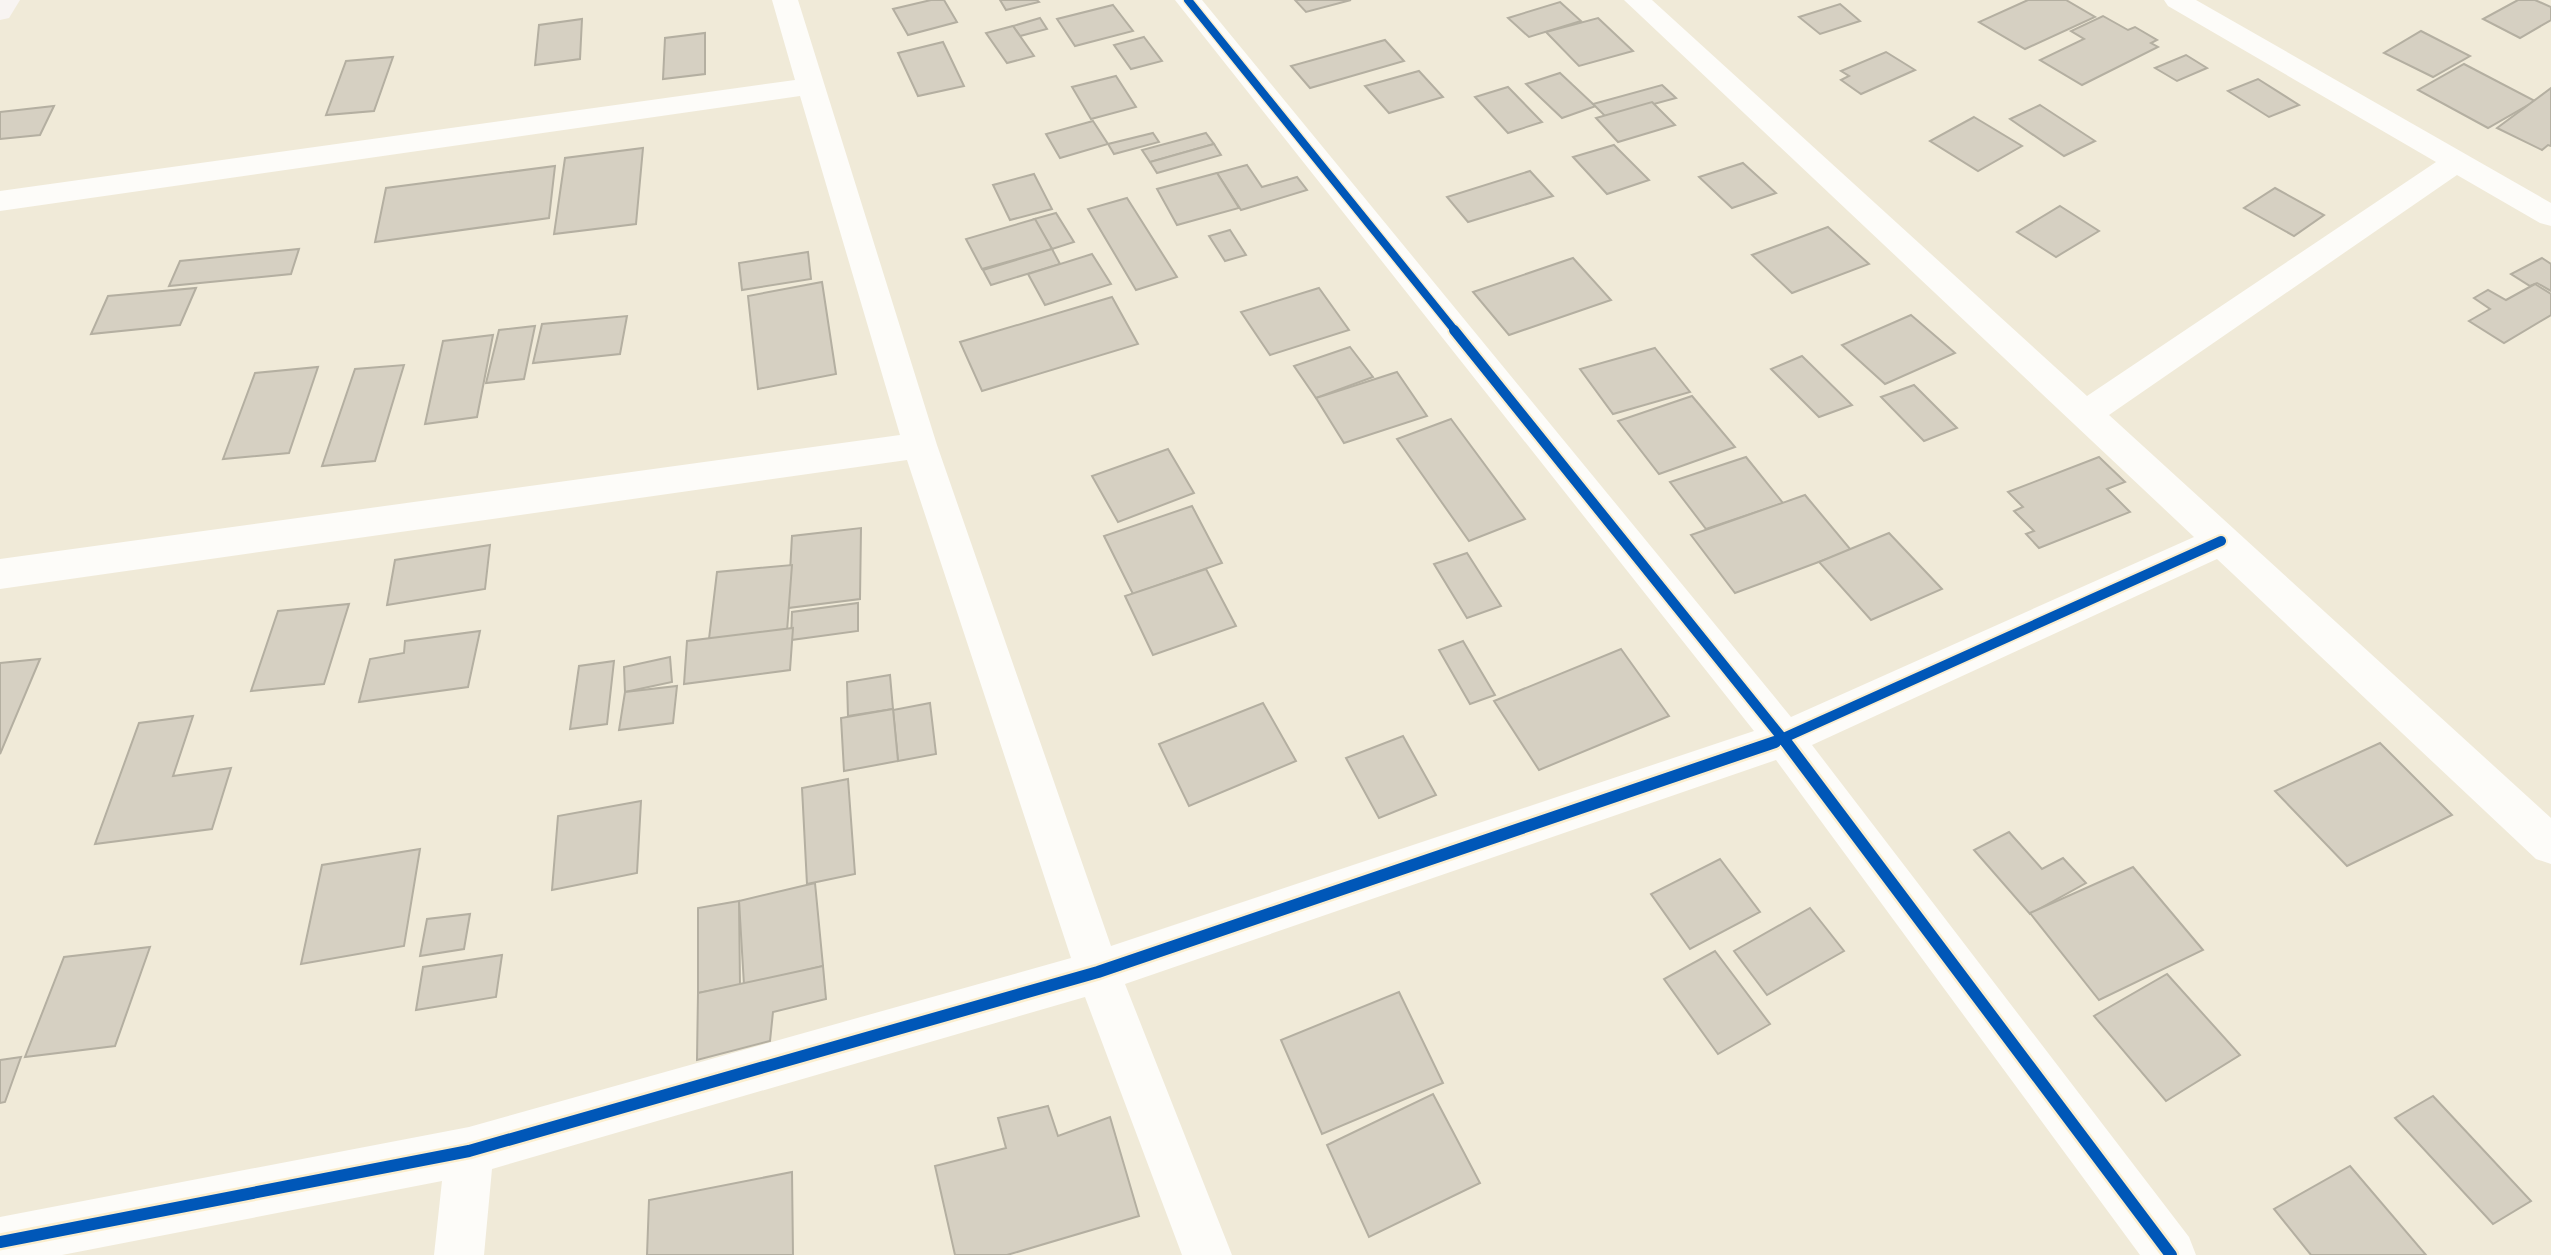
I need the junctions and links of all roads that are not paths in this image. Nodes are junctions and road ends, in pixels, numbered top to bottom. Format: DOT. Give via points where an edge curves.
graph roads {
  1 [pos="7,0"];
  2 [pos="785,0"];
  3 [pos="1188,0"];
  4 [pos="1637,0"];
  5 [pos="2177,0"];
  6 [pos="0,12"];
  7 [pos="811,86"];
  8 [pos="2456,162"];
  9 [pos="0,201"];
  10 [pos="2551,216"];
  11 [pos="2084,415"];
  12 [pos="920,445"];
  13 [pos="2221,541"];
  14 [pos="0,574"];
  15 [pos="1784,739"];
  16 [pos="2551,845"];
  17 [pos="1098,972"];
  18 [pos="470,1151"];
  19 [pos="0,1242"];
  20 [pos="459,1255"];
  21 [pos="1207,1255"];
  22 [pos="2171,1255"];
  1 -- 6 [label="street"];
  2 -- 7 [label="street"];
  3 -- 15 [label="street"];
  4 -- 11 [label="street"];
  5 -- 8 [label="street"];
  7 -- 9 [label="street"];
  7 -- 12 [label="street"];
  8 -- 10 [label="street"];
  8 -- 11 [label="street"];
  11 -- 13 [label="street"];
  12 -- 14 [label="street"];
  12 -- 17 [label="street"];
  13 -- 15 [label="street"];
  13 -- 16 [label="street"];
  15 -- 17 [label="street"];
  15 -- 22 [label="street"];
  17 -- 18 [label="street"];
  17 -- 21 [label="street"];
  18 -- 19 [label="street"];
  18 -- 20 [label="street"];
}
